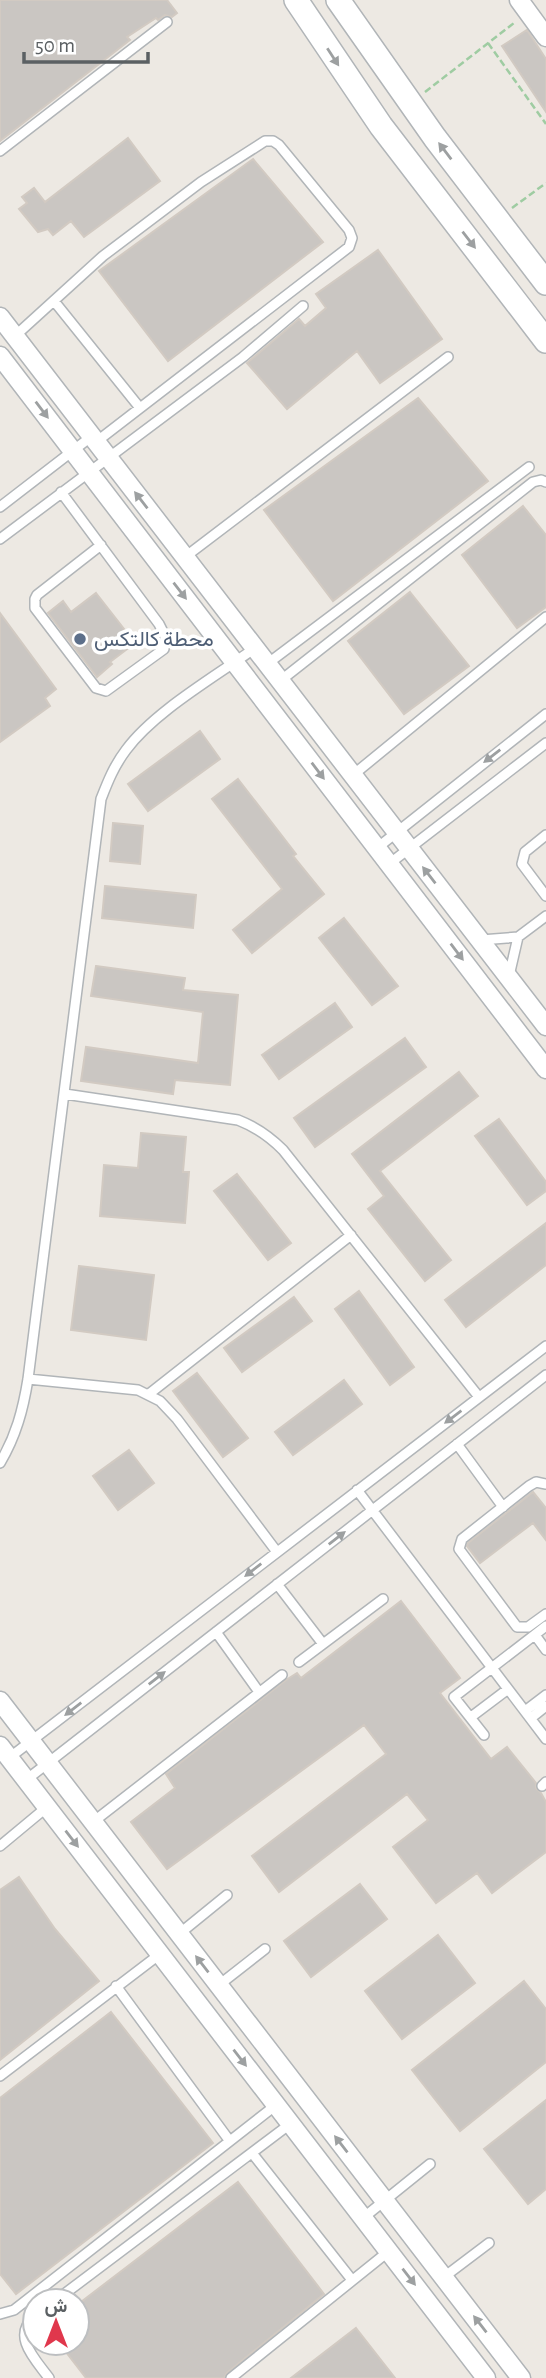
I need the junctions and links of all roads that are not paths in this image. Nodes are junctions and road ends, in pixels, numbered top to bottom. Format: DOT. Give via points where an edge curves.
graph roads {
  1 [pos="296,0"];
  2 [pos="338,0"];
  3 [pos="523,6"];
  4 [pos="167,22"];
  5 [pos="546,37"];
  6 [pos="0,151"];
  7 [pos="546,283"];
  8 [pos="54,301"];
  9 [pos="303,306"];
  10 [pos="0,317"];
  11 [pos="15,336"];
  12 [pos="546,341"];
  13 [pos="0,356"];
  14 [pos="448,357"];
  15 [pos="140,408"];
  16 [pos="94,439"];
  17 [pos="73,451"];
  18 [pos="108,457"];
  19 [pos="530,467"];
  20 [pos="88,471"];
  21 [pos="546,482"];
  22 [pos="61,492"];
  23 [pos="0,507"];
  24 [pos="0,539"];
  25 [pos="101,545"];
  26 [pos="185,557"];
  27 [pos="546,617"];
  28 [pos="255,648"];
  29 [pos="235,663"];
  30 [pos="267,664"];
  31 [pos="280,681"];
  32 [pos="546,714"];
  33 [pos="546,743"];
  34 [pos="353,775"];
  35 [pos="396,832"];
  36 [pos="546,835"];
  37 [pos="377,848"];
  38 [pos="409,849"];
  39 [pos="389,864"];
  40 [pos="546,896"];
  41 [pos="546,916"];
  42 [pos="518,937"];
  43 [pos="480,940"];
  44 [pos="509,978"];
  45 [pos="546,1026"];
  46 [pos="546,1069"];
  47 [pos="65,1094"];
  48 [pos="351,1235"];
  49 [pos="546,1346"];
  50 [pos="546,1375"];
  51 [pos="28,1379"];
  52 [pos="149,1394"];
  53 [pos="479,1397"];
  54 [pos="457,1444"];
  55 [pos="0,1463"];
  56 [pos="546,1484"];
  57 [pos="357,1490"];
  58 [pos="503,1507"];
  59 [pos="372,1510"];
  60 [pos="277,1552"];
  61 [pos="277,1584"];
  62 [pos="383,1599"];
  63 [pos="546,1614"];
  64 [pos="546,1626"];
  65 [pos="216,1632"];
  66 [pos="534,1635"];
  67 [pos="323,1644"];
  68 [pos="546,1650"];
  69 [pos="299,1662"];
  70 [pos="492,1668"];
  71 [pos="282,1675"];
  72 [pos="508,1689"];
  73 [pos="259,1692"];
  74 [pos="546,1695"];
  75 [pos="0,1701"];
  76 [pos="546,1706"];
  77 [pos="528,1715"];
  78 [pos="471,1717"];
  79 [pos="484,1735"];
  80 [pos="546,1739"];
  81 [pos="31,1741"];
  82 [pos="5,1752"];
  83 [pos="47,1763"];
  84 [pos="26,1780"];
  85 [pos="47,1807"];
  86 [pos="93,1822"];
  87 [pos="0,1846"];
  88 [pos="227,1895"];
  89 [pos="179,1934"];
  90 [pos="265,1949"];
  91 [pos="160,1954"];
  92 [pos="219,1985"];
  93 [pos="116,1986"];
  94 [pos="0,2076"];
  95 [pos="276,2105"];
  96 [pos="290,2124"];
  97 [pos="229,2140"];
  98 [pos="252,2153"];
  99 [pos="430,2164"];
  100 [pos="385,2200"];
  101 [pos="363,2218"];
  102 [pos="489,2244"];
  103 [pos="389,2251"];
  104 [pos="443,2277"];
  105 [pos="352,2280"];
  106 [pos="74,2287"];
  107 [pos="0,2314"];
  108 [pos="35,2357"];
  109 [pos="49,2378"];
  110 [pos="231,2378"];
  111 [pos="486,2378"];
  112 [pos="521,2378"];
  1 -- 12 [label="street, one-way" via="373,116"];
  7 -- 2 [label="street, one-way" via="410,104"];
  3 -- 5 [label="street"];
  4 -- 6 [label="lane"];
  8 -- 11 [label="lane"];
  8 -- 15 [label="lane"];
  8 -- 15 [label="lane" via="158,214 265,141 279,145 349,230 349,247"];
  9 -- 18 [label="lane" via="243,357"];
  10 -- 11 [label="street"];
  11 -- 16 [label="street"];
  13 -- 17 [label="street, one-way"];
  14 -- 26 [label="lane"];
  15 -- 16 [label="lane"];
  16 -- 17 [label="lane"];
  16 -- 18 [label="street"];
  17 -- 20 [label="street"];
  17 -- 23 [label="lane"];
  18 -- 20 [label="lane"];
  26 -- 18 [label="street, one-way"];
  19 -- 30 [label="lane"];
  20 -- 22 [label="lane"];
  20 -- 29 [label="street, one-way"];
  21 -- 31 [label="lane" via="533,482"];
  22 -- 24 [label="lane"];
  22 -- 25 [label="lane"];
  25 -- 25 [label="lane" via="159,624 166,642 164,649 106,691 96,688 34,604 37,595"];
  26 -- 28 [label="street"];
  27 -- 34 [label="lane"];
  28 -- 29 [label="lane"];
  28 -- 30 [label="street"];
  29 -- 37 [label="street, one-way"];
  29 -- 47 [label="lane" via="158,718 127,748 111,772 100,809"];
  30 -- 31 [label="street"];
  31 -- 34 [label="street"];
  32 -- 35 [label="lane, one-way"];
  33 -- 38 [label="lane"];
  34 -- 35 [label="street"];
  35 -- 37 [label="lane"];
  35 -- 38 [label="street"];
  36 -- 40 [label="lane" via="525,852 522,864"];
  37 -- 39 [label="street"];
  38 -- 39 [label="lane"];
  43 -- 38 [label="street, one-way"];
  39 -- 46 [label="street, one-way"];
  41 -- 42 [label="lane"];
  42 -- 43 [label="lane"];
  42 -- 44 [label="lane"];
  43 -- 44 [label="street"];
  44 -- 45 [label="street"];
  47 -- 48 [label="lane" via="237,1120 255,1127 283,1150"];
  47 -- 51 [label="lane"];
  48 -- 52 [label="lane"];
  48 -- 53 [label="lane"];
  49 -- 53 [label="lane"];
  50 -- 54 [label="lane"];
  51 -- 52 [label="lane"];
  51 -- 55 [label="lane" via="16,1431"];
  52 -- 60 [label="lane" via="177,1419"];
  53 -- 57 [label="lane, one-way"];
  54 -- 58 [label="lane"];
  54 -- 59 [label="lane"];
  56 -- 58 [label="lane" via="536,1482"];
  57 -- 59 [label="lane"];
  57 -- 60 [label="lane"];
  58 -- 63 [label="lane" via="462,1539 459,1549 517,1627 528,1627"];
  61 -- 59 [label="lane, one-way"];
  59 -- 70 [label="lane"];
  60 -- 81 [label="lane, one-way"];
  61 -- 65 [label="lane"];
  61 -- 67 [label="lane"];
  62 -- 67 [label="lane"];
  64 -- 66 [label="lane"];
  65 -- 73 [label="lane"];
  83 -- 65 [label="lane, one-way"];
  66 -- 68 [label="lane"];
  66 -- 70 [label="lane"];
  67 -- 69 [label="lane"];
  70 -- 72 [label="lane"];
  70 -- 78 [label="lane" via="454,1697"];
  71 -- 73 [label="lane"];
  72 -- 77 [label="lane"];
  72 -- 78 [label="lane"];
  73 -- 86 [label="lane"];
  74 -- 77 [label="lane"];
  75 -- 81 [label="street"];
  76 -- 77 [label="lane"];
  77 -- 80 [label="lane"];
  78 -- 79 [label="lane"];
  81 -- 82 [label="lane"];
  81 -- 83 [label="street"];
  82 -- 84 [label="street"];
  83 -- 84 [label="lane"];
  83 -- 86 [label="street"];
  84 -- 85 [label="street"];
  85 -- 87 [label="lane"];
  85 -- 91 [label="street, one-way"];
  86 -- 89 [label="street"];
  88 -- 89 [label="lane"];
  92 -- 89 [label="street, one-way"];
  90 -- 92 [label="lane"];
  91 -- 93 [label="lane"];
  91 -- 95 [label="street, one-way"];
  100 -- 92 [label="street, one-way"];
  93 -- 94 [label="lane"];
  93 -- 97 [label="lane"];
  95 -- 96 [label="street"];
  95 -- 97 [label="lane"];
  96 -- 98 [label="lane"];
  96 -- 101 [label="street"];
  97 -- 107 [label="lane" via="14,2311"];
  98 -- 105 [label="lane"];
  98 -- 106 [label="lane"];
  99 -- 100 [label="lane"];
  100 -- 101 [label="lane"];
  100 -- 104 [label="street"];
  101 -- 103 [label="street"];
  102 -- 104 [label="lane"];
  103 -- 105 [label="lane"];
  103 -- 111 [label="street, one-way"];
  112 -- 104 [label="street, one-way"];
  105 -- 110 [label="lane"];
  108 -- 109 [label="lane"];
}
